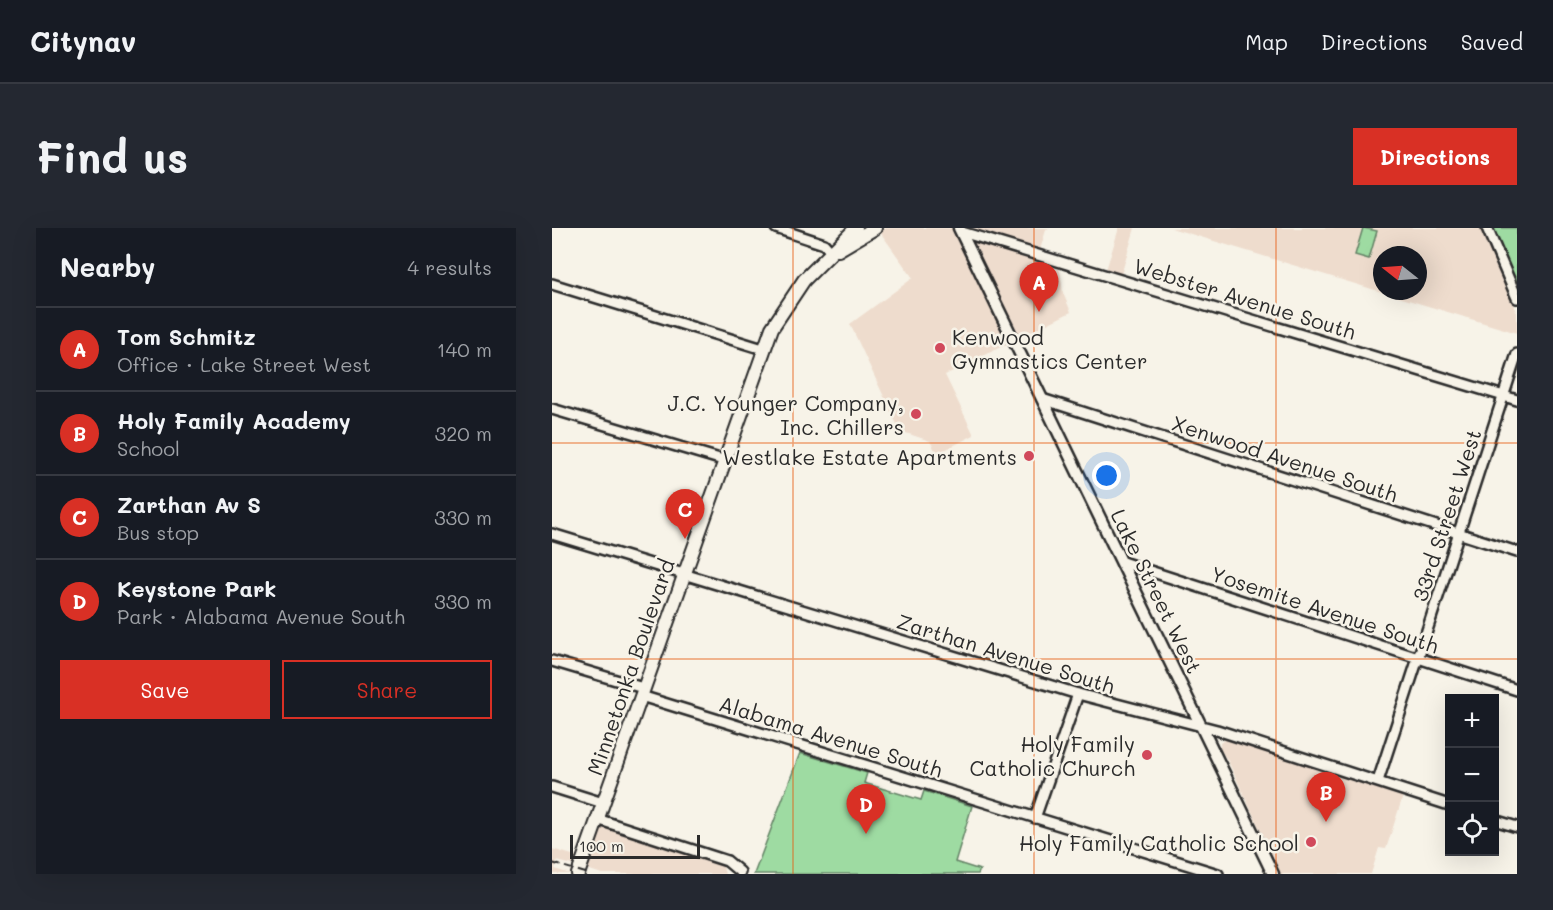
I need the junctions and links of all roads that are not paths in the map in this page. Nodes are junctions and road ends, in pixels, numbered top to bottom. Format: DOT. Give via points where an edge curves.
graph roads {
  1 [pos="776,228"];
  2 [pos="856,228"];
  3 [pos="875,228"];
  4 [pos="1487,228"];
  5 [pos="961,230"];
  6 [pos="832,253"];
  7 [pos="552,284"];
  8 [pos="1517,298"];
  9 [pos="763,349"];
  10 [pos="1517,354"];
  11 [pos="1504,396"];
  12 [pos="1042,399"];
  13 [pos="1517,400"];
  14 [pos="552,409"];
  15 [pos="723,460"];
  16 [pos="552,534"];
  17 [pos="1460,534"];
  18 [pos="1517,552"];
  19 [pos="1122,562"];
  20 [pos="684,572"];
  21 [pos="1418,658"];
  22 [pos="552,661"];
  23 [pos="1517,690"];
  24 [pos="642,692"];
  25 [pos="1078,694"];
  26 [pos="1202,728"];
  27 [pos="1378,781"];
  28 [pos="552,787"];
  29 [pos="603,802"];
  30 [pos="1445,804"];
  31 [pos="1035,818"];
  32 [pos="597,819"];
  33 [pos="1499,822"];
  34 [pos="1517,827"];
  35 [pos="740,872"];
  36 [pos="578,874"];
  37 [pos="1218,874"];
  38 [pos="1274,874"];
  1 -- 6 [label="street" via="824,244"];
  2 -- 6 [label="main road, Minnetonka Boulevard"];
  3 -- 6 [label="main road, Minnetonka Boulevard"];
  4 -- 8 [label="street"];
  5 -- 11 [label="street, Webster Avenue South"];
  5 -- 12 [label="street, Lake Street West"];
  6 -- 9 [label="main road, Minnetonka Boulevard" via="788,300"];
  7 -- 9 [label="street"];
  9 -- 15 [label="main road, Minnetonka Boulevard"];
  10 -- 11 [label="street, 33rd Street West"];
  11 -- 13 [label="street, Webster Avenue South"];
  11 -- 17 [label="street, 33rd Street West"];
  12 -- 17 [label="street, Xenwood Avenue South"];
  12 -- 19 [label="street, Lake Street West"];
  14 -- 15 [label="street"];
  15 -- 20 [label="main road, Minnetonka Boulevard"];
  16 -- 20 [label="street, Zarthan Avenue South"];
  17 -- 18 [label="street, Xenwood Avenue South"];
  17 -- 21 [label="street, 33rd Street West"];
  19 -- 21 [label="street, Yosemite Avenue South"];
  19 -- 26 [label="street, Lake Street West"];
  20 -- 24 [label="main road, Minnetonka Boulevard"];
  20 -- 25 [label="street, Zarthan Avenue South"];
  21 -- 23 [label="street, Yosemite Avenue South"];
  21 -- 27 [label="street, 33rd Street West"];
  22 -- 24 [label="street, Alabama Avenue South"];
  24 -- 29 [label="main road, Minnetonka Boulevard"];
  24 -- 31 [label="street, Alabama Avenue South"];
  25 -- 26 [label="street, Zarthan Avenue South"];
  25 -- 31 [label="street"];
  26 -- 27 [label="street, Zarthan Avenue South"];
  26 -- 38 [label="street, Lake Street West"];
  27 -- 30 [label="street, Zarthan Avenue South"];
  28 -- 29 [label="street"];
  29 -- 32 [label="main road, Minnetonka Boulevard"];
  31 -- 37 [label="street, Alabama Avenue South"];
  32 -- 35 [label="street" via="727,861"];
  32 -- 36 [label="main road, Minnetonka Boulevard"];
  33 -- 34 [label="street"];
}
